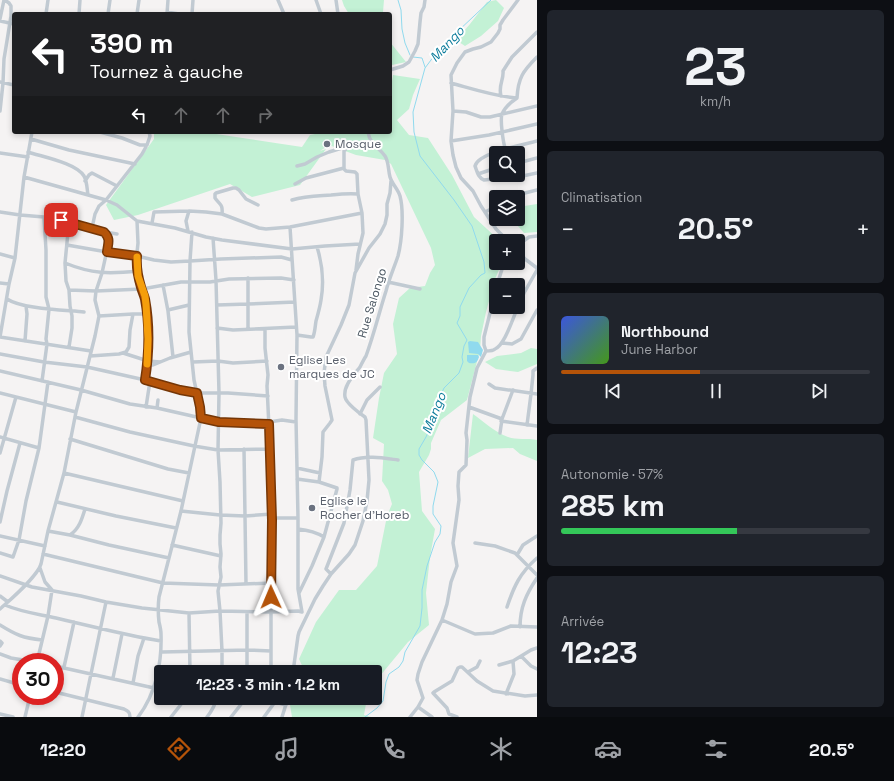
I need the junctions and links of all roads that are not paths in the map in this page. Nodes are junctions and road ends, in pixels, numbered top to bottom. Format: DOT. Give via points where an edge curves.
graph roads {
  1 [pos="4,0"];
  2 [pos="48,0"];
  3 [pos="80,0"];
  4 [pos="110,0"];
  5 [pos="139,0"];
  6 [pos="168,0"];
  7 [pos="193,0"];
  8 [pos="278,0"];
  9 [pos="316,0"];
  10 [pos="336,0"];
  11 [pos="425,0"];
  12 [pos="518,0"];
  13 [pos="46,12"];
  14 [pos="79,12"];
  15 [pos="108,12"];
  16 [pos="137,12"];
  17 [pos="167,12"];
  18 [pos="192,12"];
  19 [pos="283,12"];
  20 [pos="320,12"];
  21 [pos="338,12"];
  22 [pos="0,20"];
  23 [pos="12,24"];
  24 [pos="537,32"];
  25 [pos="537,57"];
  26 [pos="392,69"];
  27 [pos="2,83"];
  28 [pos="451,83"];
  29 [pos="12,85"];
  30 [pos="501,96"];
  31 [pos="517,98"];
  32 [pos="537,106"];
  33 [pos="0,111"];
  34 [pos="453,111"];
  35 [pos="502,114"];
  36 [pos="537,124"];
  37 [pos="503,132"];
  38 [pos="32,134"];
  39 [pos="108,134"];
  40 [pos="150,134"];
  41 [pos="368,134"];
  42 [pos="31,139"];
  43 [pos="451,141"];
  44 [pos="537,141"];
  45 [pos="147,145"];
  46 [pos="376,146"];
  47 [pos="504,146"];
  48 [pos="514,146"];
  49 [pos="346,149"];
  50 [pos="28,152"];
  51 [pos="0,153"];
  52 [pos="489,154"];
  53 [pos="28,158"];
  54 [pos="537,158"];
  55 [pos="525,161"];
  56 [pos="135,164"];
  57 [pos="297,166"];
  58 [pos="344,168"];
  59 [pos="489,170"];
  60 [pos="537,173"];
  61 [pos="478,174"];
  62 [pos="24,177"];
  63 [pos="86,181"];
  64 [pos="391,181"];
  65 [pos="295,184"];
  66 [pos="117,186"];
  67 [pos="537,190"];
  68 [pos="525,193"];
  69 [pos="358,194"];
  70 [pos="88,195"];
  71 [pos="106,200"];
  72 [pos="292,200"];
  73 [pos="258,204"];
  74 [pos="489,210"];
  75 [pos="189,211"];
  76 [pos="0,212"];
  77 [pos="485,212"];
  78 [pos="362,213"];
  79 [pos="222,214"];
  80 [pos="20,215"];
  81 [pos="44,216"];
  82 [pos="69,222"];
  83 [pos="137,222"];
  84 [pos="152,223"];
  85 [pos="290,227"];
  86 [pos="92,228"];
  87 [pos="104,232"];
  88 [pos="190,232"];
  89 [pos="117,234"];
  90 [pos="501,234"];
  91 [pos="537,236"];
  92 [pos="213,238"];
  93 [pos="525,240"];
  94 [pos="360,244"];
  95 [pos="67,245"];
  96 [pos="317,247"];
  97 [pos="292,250"];
  98 [pos="107,252"];
  99 [pos="0,254"];
  100 [pos="137,256"];
  101 [pos="15,258"];
  102 [pos="525,259"];
  103 [pos="214,260"];
  104 [pos="292,260"];
  105 [pos="190,261"];
  106 [pos="65,263"];
  107 [pos="537,269"];
  108 [pos="138,271"];
  109 [pos="102,273"];
  110 [pos="355,273"];
  111 [pos="248,278"];
  112 [pos="216,280"];
  113 [pos="294,280"];
  114 [pos="189,282"];
  115 [pos="388,282"];
  116 [pos="0,283"];
  117 [pos="9,284"];
  118 [pos="163,286"];
  119 [pos="142,289"];
  120 [pos="420,289"];
  121 [pos="69,290"];
  122 [pos="525,290"];
  123 [pos="96,291"];
  124 [pos="7,299"];
  125 [pos="295,302"];
  126 [pos="248,304"];
  127 [pos="189,305"];
  128 [pos="216,305"];
  129 [pos="26,306"];
  130 [pos="48,309"];
  131 [pos="168,310"];
  132 [pos="537,310"];
  133 [pos="70,311"];
  134 [pos="84,312"];
  135 [pos="133,314"];
  136 [pos="147,314"];
  137 [pos="490,314"];
  138 [pos="515,314"];
  139 [pos="99,316"];
  140 [pos="296,327"];
  141 [pos="217,328"];
  142 [pos="248,329"];
  143 [pos="264,329"];
  144 [pos="297,335"];
  145 [pos="0,337"];
  146 [pos="25,341"];
  147 [pos="502,343"];
  148 [pos="47,344"];
  149 [pos="69,347"];
  150 [pos="91,351"];
  151 [pos="191,352"];
  152 [pos="486,352"];
  153 [pos="123,353"];
  154 [pos="0,354"];
  155 [pos="90,356"];
  156 [pos="173,357"];
  157 [pos="218,361"];
  158 [pos="267,361"];
  159 [pos="44,362"];
  160 [pos="193,362"];
  161 [pos="148,363"];
  162 [pos="87,367"];
  163 [pos="537,368"];
  164 [pos="0,371"];
  165 [pos="145,380"];
  166 [pos="42,381"];
  167 [pos="150,381"];
  168 [pos="48,382"];
  169 [pos="489,384"];
  170 [pos="380,387"];
  171 [pos="81,390"];
  172 [pos="513,390"];
  173 [pos="0,393"];
  174 [pos="197,393"];
  175 [pos="219,393"];
  176 [pos="531,394"];
  177 [pos="537,394"];
  178 [pos="268,396"];
  179 [pos="16,397"];
  180 [pos="158,400"];
  181 [pos="44,404"];
  182 [pos="146,407"];
  183 [pos="469,407"];
  184 [pos="157,408"];
  185 [pos="76,412"];
  186 [pos="360,414"];
  187 [pos="75,417"];
  188 [pos="201,418"];
  189 [pos="501,420"];
  190 [pos="219,422"];
  191 [pos="296,422"];
  192 [pos="269,423"];
  193 [pos="527,425"];
  194 [pos="537,426"];
  195 [pos="500,433"];
  196 [pos="0,438"];
  197 [pos="5,439"];
  198 [pos="70,439"];
  199 [pos="20,443"];
  200 [pos="194,446"];
  201 [pos="39,448"];
  202 [pos="270,448"];
  203 [pos="218,450"];
  204 [pos="244,450"];
  205 [pos="0,453"];
  206 [pos="368,457"];
  207 [pos="398,460"];
  208 [pos="297,468"];
  209 [pos="64,473"];
  210 [pos="189,473"];
  211 [pos="320,473"];
  212 [pos="297,479"];
  213 [pos="318,482"];
  214 [pos="183,501"];
  215 [pos="56,502"];
  216 [pos="85,509"];
  217 [pos="181,511"];
  218 [pos="220,515"];
  219 [pos="245,516"];
  220 [pos="272,516"];
  221 [pos="298,518"];
  222 [pos="0,522"];
  223 [pos="176,528"];
  224 [pos="298,529"];
  225 [pos="48,531"];
  226 [pos="70,535"];
  227 [pos="0,536"];
  228 [pos="537,536"];
  229 [pos="324,537"];
  230 [pos="19,540"];
  231 [pos="475,543"];
  232 [pos="172,545"];
  233 [pos="45,546"];
  234 [pos="0,553"];
  235 [pos="43,554"];
  236 [pos="516,554"];
  237 [pos="221,556"];
  238 [pos="169,558"];
  239 [pos="537,558"];
  240 [pos="528,566"];
  241 [pos="40,568"];
  242 [pos="332,574"];
  243 [pos="537,575"];
  244 [pos="0,576"];
  245 [pos="537,578"];
  246 [pos="163,583"];
  247 [pos="271,583"];
  248 [pos="246,584"];
  249 [pos="25,585"];
  250 [pos="219,586"];
  251 [pos="52,590"];
  252 [pos="298,594"];
  253 [pos="0,596"];
  254 [pos="106,602"];
  255 [pos="6,604"];
  256 [pos="507,607"];
  257 [pos="0,609"];
  258 [pos="158,610"];
  259 [pos="220,611"];
  260 [pos="189,612"];
  261 [pos="247,612"];
  262 [pos="272,612"];
  263 [pos="302,612"];
  264 [pos="307,614"];
  265 [pos="48,616"];
  266 [pos="442,620"];
  267 [pos="74,622"];
  268 [pos="0,625"];
  269 [pos="520,627"];
  270 [pos="537,627"];
  271 [pos="101,629"];
  272 [pos="122,634"];
  273 [pos="144,638"];
  274 [pos="42,640"];
  275 [pos="0,641"];
  276 [pos="161,641"];
  277 [pos="0,646"];
  278 [pos="537,648"];
  279 [pos="248,650"];
  280 [pos="222,651"];
  281 [pos="271,651"];
  282 [pos="162,652"];
  283 [pos="190,652"];
  284 [pos="38,653"];
  285 [pos="0,654"];
  286 [pos="521,656"];
  287 [pos="12,658"];
  288 [pos="480,661"];
  289 [pos="513,661"];
  290 [pos="159,665"];
  291 [pos="190,665"];
  292 [pos="222,665"];
  293 [pos="247,665"];
  294 [pos="271,665"];
  295 [pos="294,665"];
  296 [pos="499,665"];
  297 [pos="64,668"];
  298 [pos="537,669"];
  299 [pos="468,672"];
  300 [pos="91,674"];
  301 [pos="112,678"];
  302 [pos="0,679"];
  303 [pos="12,682"];
  304 [pos="132,683"];
  305 [pos="154,688"];
  306 [pos="64,694"];
  307 [pos="506,694"];
  308 [pos="537,695"];
  309 [pos="86,699"];
  310 [pos="28,705"];
  311 [pos="180,705"];
  312 [pos="214,705"];
  313 [pos="240,705"];
  314 [pos="273,705"];
  315 [pos="286,705"];
  316 [pos="418,707"];
  317 [pos="0,714"];
  318 [pos="412,716"];
  319 [pos="13,717"];
  320 [pos="25,717"];
  321 [pos="82,717"];
  322 [pos="130,717"];
  323 [pos="138,717"];
  324 [pos="171,717"];
  325 [pos="207,717"];
  326 [pos="231,717"];
  327 [pos="264,717"];
  328 [pos="282,717"];
  329 [pos="432,717"];
  330 [pos="457,717"];
  1 -- 22 [label="street"];
  1 -- 23 [label="street" via="10,6"];
  2 -- 13 [label="street"];
  3 -- 14 [label="street"];
  4 -- 15 [label="street"];
  5 -- 16 [label="street"];
  6 -- 17 [label="street"];
  7 -- 18 [label="street"];
  8 -- 19 [label="street"];
  9 -- 20 [label="street"];
  10 -- 21 [label="street"];
  11 -- 26 [label="street" via="415,51 409,62"];
  12 -- 28 [label="street" via="500,24 500,29 491,42 465,52 451,75"];
  22 -- 23 [label="street"];
  23 -- 27 [label="street" via="4,59"];
  24 -- 30 [label="street" via="512,57 503,71"];
  25 -- 31 [label="street" via="520,77"];
  27 -- 29 [label="street"];
  27 -- 33 [label="street"];
  28 -- 30 [label="street"];
  28 -- 34 [label="street"];
  30 -- 31 [label="street"];
  31 -- 35 [label="street"];
  32 -- 35 [label="street"];
  34 -- 35 [label="street" via="481,117"];
  34 -- 43 [label="street"];
  35 -- 37 [label="street"];
  36 -- 37 [label="street"];
  37 -- 43 [label="street"];
  37 -- 47 [label="street"];
  38 -- 42 [label="street"];
  39 -- 45 [label="street"];
  40 -- 45 [label="street"];
  41 -- 46 [label="street, Rue Salongo" via="371,142"];
  42 -- 50 [label="street"];
  42 -- 56 [label="street"];
  43 -- 77 [label="street" via="459,175 473,191"];
  44 -- 48 [label="street"];
  45 -- 56 [label="street"];
  46 -- 49 [label="street" via="351,145"];
  46 -- 64 [label="street, Rue Salongo" via="387,159"];
  49 -- 57 [label="street" via="329,152"];
  49 -- 58 [label="street"];
  50 -- 53 [label="street"];
  50 -- 63 [label="street" via="72,167 78,170"];
  51 -- 53 [label="street"];
  52 -- 61 [label="street" via="477,161 475,166"];
  53 -- 62 [label="street"];
  54 -- 55 [label="street"];
  56 -- 66 [label="street"];
  58 -- 65 [label="street" via="306,178"];
  58 -- 69 [label="street" via="357,174"];
  59 -- 61 [label="street"];
  60 -- 61 [label="street" via="484,180 481,180"];
  62 -- 70 [label="street"];
  62 -- 80 [label="street"];
  63 -- 66 [label="street" via="92,173"];
  63 -- 70 [label="street"];
  64 -- 110 [label="street" via="385,224"];
  64 -- 115 [label="street, Rue Salongo" via="399,193 402,212 400,244"];
  66 -- 71 [label="street"];
  67 -- 68 [label="street"];
  69 -- 72 [label="street" via="312,196"];
  69 -- 78 [label="street"];
  70 -- 71 [label="street"];
  71 -- 83 [label="street" via="118,205"];
  71 -- 86 [label="street" via="97,210"];
  73 -- 79 [label="street" via="246,199 238,189 233,188 215,194 215,198 222,205"];
  74 -- 77 [label="street"];
  75 -- 79 [label="street"];
  75 -- 84 [label="street" via="154,212"];
  75 -- 88 [label="street" via="186,221"];
  76 -- 80 [label="street"];
  77 -- 90 [label="street"];
  78 -- 85 [label="street"];
  78 -- 94 [label="street" via="363,233"];
  79 -- 85 [label="street" via="258,228"];
  80 -- 81 [label="street"];
  80 -- 101 [label="street"];
  81 -- 82 [label="street"];
  81 -- 130 [label="street"];
  82 -- 86 [label="street"];
  82 -- 95 [label="street"];
  83 -- 84 [label="street"];
  83 -- 100 [label="street"];
  84 -- 88 [label="street"];
  85 -- 97 [label="street"];
  86 -- 87 [label="street"];
  87 -- 89 [label="street"];
  87 -- 98 [label="street" via="109,239"];
  88 -- 92 [label="street"];
  88 -- 105 [label="street"];
  91 -- 93 [label="street"];
  92 -- 97 [label="street"];
  92 -- 103 [label="street"];
  94 -- 96 [label="street"];
  94 -- 110 [label="street"];
  95 -- 98 [label="street"];
  95 -- 106 [label="street"];
  96 -- 97 [label="street"];
  96 -- 144 [label="street" via="322,293 315,331 313,337"];
  97 -- 104 [label="street"];
  98 -- 100 [label="street"];
  98 -- 109 [label="street"];
  99 -- 101 [label="street"];
  100 -- 105 [label="street" via="172,262"];
  100 -- 108 [label="street"];
  101 -- 117 [label="street"];
  102 -- 107 [label="street"];
  103 -- 104 [label="street" via="281,257"];
  103 -- 105 [label="street"];
  103 -- 112 [label="street"];
  104 -- 113 [label="street"];
  105 -- 114 [label="street"];
  106 -- 109 [label="street"];
  106 -- 121 [label="street"];
  107 -- 122 [label="street"];
  108 -- 109 [label="street"];
  108 -- 119 [label="street"];
  109 -- 123 [label="street"];
  110 -- 211 [label="street" via="349,305 326,357 325,386 332,420 323,432"];
  111 -- 112 [label="street"];
  111 -- 113 [label="street"];
  111 -- 126 [label="street"];
  112 -- 114 [label="street"];
  112 -- 128 [label="street"];
  113 -- 125 [label="street"];
  114 -- 118 [label="street"];
  114 -- 127 [label="street"];
  115 -- 120 [label="street"];
  115 -- 186 [label="street, Rue Salongo" via="366,356 346,389 346,400"];
  116 -- 117 [label="street"];
  117 -- 124 [label="street"];
  118 -- 119 [label="street"];
  118 -- 131 [label="street"];
  119 -- 123 [label="street"];
  119 -- 136 [label="street"];
  121 -- 123 [label="street"];
  121 -- 133 [label="street"];
  123 -- 139 [label="street" via="95,300"];
  124 -- 129 [label="street"];
  124 -- 145 [label="street"];
  125 -- 126 [label="street"];
  125 -- 140 [label="street"];
  126 -- 128 [label="street"];
  126 -- 142 [label="street"];
  127 -- 131 [label="street"];
  127 -- 151 [label="street"];
  128 -- 141 [label="street"];
  129 -- 130 [label="street"];
  129 -- 146 [label="street"];
  130 -- 133 [label="street"];
  130 -- 148 [label="street"];
  131 -- 156 [label="street"];
  132 -- 147 [label="street" via="521,339 512,344"];
  133 -- 134 [label="street"];
  133 -- 149 [label="street" via="72,320"];
  135 -- 136 [label="street"];
  135 -- 139 [label="street"];
  135 -- 153 [label="street" via="129,347"];
  136 -- 161 [label="street"];
  137 -- 152 [label="street" via="484,337"];
  138 -- 147 [label="street"];
  139 -- 150 [label="street"];
  140 -- 143 [label="street"];
  140 -- 144 [label="street"];
  141 -- 142 [label="street"];
  141 -- 157 [label="street"];
  142 -- 143 [label="street"];
  143 -- 158 [label="street"];
  144 -- 191 [label="street"];
  145 -- 146 [label="street"];
  146 -- 148 [label="street"];
  147 -- 152 [label="street"];
  148 -- 149 [label="street"];
  148 -- 159 [label="street"];
  149 -- 150 [label="street"];
  150 -- 155 [label="street"];
  151 -- 156 [label="street"];
  151 -- 160 [label="street"];
  152 -- 183 [label="street" via="477,368"];
  153 -- 155 [label="street"];
  153 -- 161 [label="street"];
  154 -- 159 [label="street"];
  155 -- 162 [label="street"];
  156 -- 161 [label="street"];
  157 -- 158 [label="street"];
  157 -- 160 [label="street"];
  157 -- 175 [label="street"];
  158 -- 178 [label="street"];
  159 -- 162 [label="street"];
  159 -- 166 [label="street"];
  160 -- 174 [label="street"];
  161 -- 165 [label="street"];
  162 -- 165 [label="street"];
  162 -- 171 [label="street"];
  163 -- 176 [label="street" via="533,371"];
  164 -- 166 [label="street"];
  165 -- 167 [label="street"];
  166 -- 168 [label="street"];
  167 -- 174 [label="street"];
  167 -- 182 [label="street"];
  168 -- 171 [label="street"];
  168 -- 181 [label="street"];
  169 -- 172 [label="street" via="495,388"];
  170 -- 186 [label="street" via="367,400"];
  171 -- 182 [label="street"];
  171 -- 185 [label="street"];
  172 -- 176 [label="street"];
  172 -- 189 [label="street"];
  173 -- 179 [label="street"];
  174 -- 175 [label="street"];
  174 -- 188 [label="street"];
  175 -- 178 [label="street"];
  175 -- 190 [label="street"];
  176 -- 177 [label="street"];
  176 -- 193 [label="street"];
  178 -- 192 [label="street"];
  179 -- 181 [label="street"];
  179 -- 197 [label="street"];
  180 -- 184 [label="street"];
  181 -- 185 [label="street"];
  181 -- 201 [label="street"];
  182 -- 184 [label="street"];
  183 -- 189 [label="street"];
  183 -- 266 [label="street" via="466,465 459,472 459,500 453,541 457,566"];
  184 -- 188 [label="street"];
  185 -- 187 [label="street"];
  186 -- 206 [label="street, Rue Salongo" via="366,422"];
  187 -- 198 [label="street"];
  187 -- 200 [label="street"];
  188 -- 190 [label="street"];
  188 -- 200 [label="street"];
  189 -- 193 [label="street"];
  189 -- 195 [label="street"];
  190 -- 192 [label="street"];
  190 -- 203 [label="street"];
  191 -- 192 [label="street" via="282,420"];
  191 -- 208 [label="street"];
  192 -- 202 [label="street"];
  193 -- 194 [label="street"];
  196 -- 197 [label="street"];
  197 -- 199 [label="street"];
  197 -- 205 [label="street"];
  198 -- 209 [label="street"];
  198 -- 210 [label="street"];
  199 -- 201 [label="street"];
  199 -- 222 [label="street"];
  200 -- 203 [label="street"];
  200 -- 210 [label="street"];
  201 -- 230 [label="street"];
  202 -- 204 [label="street"];
  202 -- 220 [label="street"];
  203 -- 204 [label="street"];
  203 -- 218 [label="street"];
  204 -- 219 [label="street"];
  206 -- 207 [label="street"];
  206 -- 242 [label="street, Rue Salongo" via="368,496 363,521 355,545"];
  206 -- 242 [label="street" via="353,460 345,522 326,569"];
  208 -- 211 [label="street"];
  208 -- 212 [label="street"];
  209 -- 214 [label="street"];
  209 -- 215 [label="street"];
  210 -- 214 [label="street"];
  211 -- 213 [label="street"];
  212 -- 213 [label="street"];
  212 -- 221 [label="street"];
  213 -- 229 [label="street" via="337,488"];
  214 -- 217 [label="street"];
  215 -- 216 [label="street"];
  215 -- 225 [label="street"];
  216 -- 223 [label="street"];
  216 -- 226 [label="street" via="80,523"];
  217 -- 218 [label="street"];
  217 -- 223 [label="street"];
  218 -- 219 [label="street"];
  218 -- 237 [label="street"];
  219 -- 220 [label="street"];
  219 -- 248 [label="street"];
  220 -- 221 [label="street"];
  220 -- 247 [label="street"];
  221 -- 224 [label="street"];
  223 -- 232 [label="street"];
  224 -- 229 [label="street" via="318,533"];
  224 -- 252 [label="street"];
  225 -- 226 [label="street"];
  225 -- 233 [label="street"];
  226 -- 238 [label="street"];
  227 -- 230 [label="street"];
  228 -- 236 [label="street" via="523,545"];
  229 -- 252 [label="street"];
  230 -- 233 [label="street"];
  230 -- 234 [label="street" via="13,557"];
  231 -- 236 [label="street" via="495,546"];
  232 -- 237 [label="street"];
  232 -- 238 [label="street"];
  233 -- 235 [label="street"];
  235 -- 241 [label="street"];
  235 -- 246 [label="street"];
  236 -- 240 [label="street"];
  237 -- 250 [label="street"];
  238 -- 246 [label="street"];
  239 -- 240 [label="street"];
  240 -- 243 [label="street"];
  240 -- 256 [label="street" via="520,576"];
  241 -- 249 [label="street"];
  241 -- 251 [label="street" via="45,582"];
  242 -- 264 [label="street, Rue Salongo"];
  244 -- 249 [label="street"];
  245 -- 269 [label="street" via="527,593 520,615"];
  246 -- 250 [label="street"];
  246 -- 258 [label="street"];
  247 -- 248 [label="street"];
  247 -- 262 [label="street"];
  248 -- 250 [label="street"];
  249 -- 251 [label="street"];
  249 -- 255 [label="street"];
  250 -- 259 [label="street"];
  251 -- 254 [label="street"];
  251 -- 265 [label="street"];
  252 -- 263 [label="street"];
  253 -- 255 [label="street"];
  254 -- 258 [label="street"];
  254 -- 271 [label="street"];
  255 -- 257 [label="street"];
  255 -- 265 [label="street" via="23,611"];
  258 -- 260 [label="street"];
  258 -- 276 [label="street"];
  259 -- 260 [label="street"];
  259 -- 261 [label="street"];
  259 -- 280 [label="street"];
  260 -- 283 [label="street"];
  261 -- 262 [label="street"];
  261 -- 279 [label="street"];
  262 -- 263 [label="street"];
  262 -- 281 [label="street"];
  263 -- 264 [label="street"];
  264 -- 295 [label="street, Rue Salongo" via="298,636"];
  265 -- 267 [label="street"];
  265 -- 274 [label="street"];
  266 -- 269 [label="street" via="475,634 493,633 510,626"];
  266 -- 316 [label="street" via="418,674 417,680 423,698"];
  267 -- 271 [label="street"];
  267 -- 297 [label="street"];
  268 -- 274 [label="street" via="20,636"];
  269 -- 270 [label="street"];
  271 -- 272 [label="street"];
  271 -- 300 [label="street"];
  272 -- 273 [label="street"];
  272 -- 301 [label="street"];
  273 -- 276 [label="street"];
  273 -- 304 [label="street"];
  274 -- 284 [label="street"];
  275 -- 277 [label="street"];
  276 -- 282 [label="street"];
  278 -- 286 [label="street"];
  279 -- 280 [label="street"];
  279 -- 281 [label="street"];
  279 -- 293 [label="street"];
  280 -- 283 [label="street"];
  280 -- 292 [label="street"];
  281 -- 294 [label="street"];
  282 -- 283 [label="street"];
  282 -- 290 [label="street"];
  283 -- 291 [label="street"];
  285 -- 287 [label="street"];
  286 -- 289 [label="street"];
  286 -- 298 [label="street"];
  288 -- 299 [label="street" via="477,667"];
  289 -- 296 [label="street"];
  289 -- 307 [label="street" via="514,674"];
  297 -- 300 [label="street"];
  299 -- 307 [label="street" via="495,692"];
  299 -- 330 [label="street" via="460,666 452,681 433,693 447,708 449,714"];
  300 -- 301 [label="street"];
  300 -- 309 [label="street"];
  301 -- 304 [label="street"];
  302 -- 303 [label="street"];
  304 -- 305 [label="street"];
  305 -- 323 [label="street"];
  306 -- 309 [label="street"];
  307 -- 308 [label="street"];
  309 -- 321 [label="street"];
  309 -- 322 [label="street" via="124,709"];
  310 -- 320 [label="street"];
  311 -- 324 [label="street"];
  312 -- 325 [label="street"];
  313 -- 326 [label="street"];
  314 -- 327 [label="street"];
  315 -- 328 [label="street"];
  316 -- 318 [label="street"];
  316 -- 329 [label="street"];
  317 -- 319 [label="street"];
}
